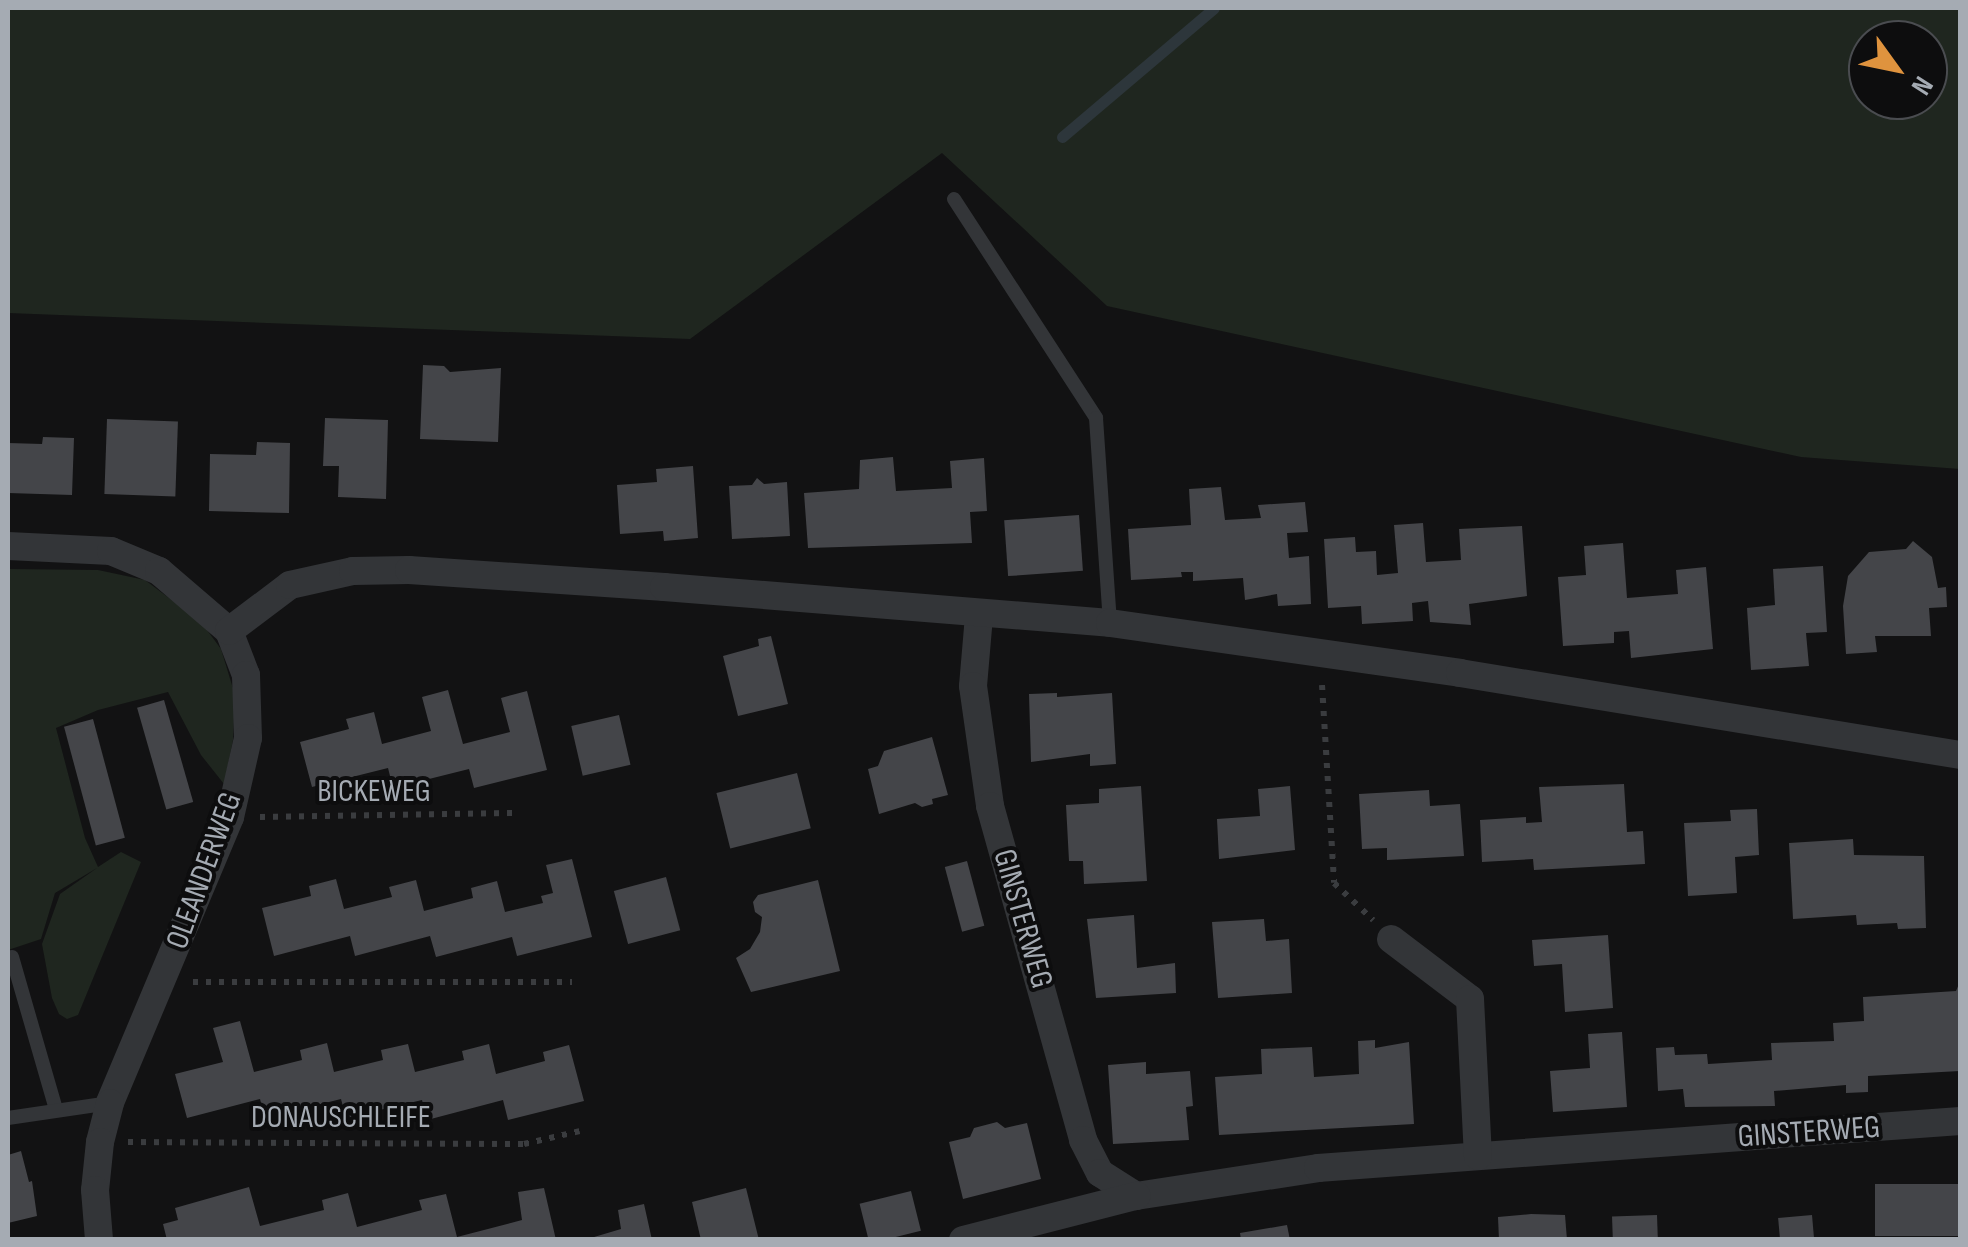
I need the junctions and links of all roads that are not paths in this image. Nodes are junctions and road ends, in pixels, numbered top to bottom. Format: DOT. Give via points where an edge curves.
graph roads {
  1 [pos="954,199"];
  2 [pos="8,546"];
  3 [pos="979,616"];
  4 [pos="1110,624"];
  5 [pos="229,630"];
  6 [pos="1960,755"];
  7 [pos="1392,938"];
  8 [pos="12,958"];
  9 [pos="110,1103"];
  10 [pos="56,1110"];
  11 [pos="8,1118"];
  12 [pos="1960,1120"];
  13 [pos="1478,1156"];
  14 [pos="1136,1196"];
  15 [pos="99,1240"];
  16 [pos="962,1240"];
  1 -- 4 [label="lane" via="1096,418"];
  2 -- 5 [label="street" via="111,551 160,571"];
  3 -- 4 [label="street"];
  3 -- 5 [label="street" via="409,570 353,572 290,585"];
  3 -- 14 [label="street, GINSTERWEG" via="973,686 990,806 1084,1140 1100,1173"];
  4 -- 6 [label="street"];
  5 -- 9 [label="street, OLEANDERWEG" via="249,702 230,817"];
  7 -- 13 [label="street" via="1470,999"];
  8 -- 10 [label="lane"];
  9 -- 10 [label="lane"];
  9 -- 15 [label="street, OLEANDERWEG" via="95,1190"];
  10 -- 11 [label="lane"];
  12 -- 13 [label="street, GINSTERWEG"];
  13 -- 14 [label="street, GINSTERWEG" via="1318,1168"];
  14 -- 16 [label="street, GINSTERWEG"];
}
